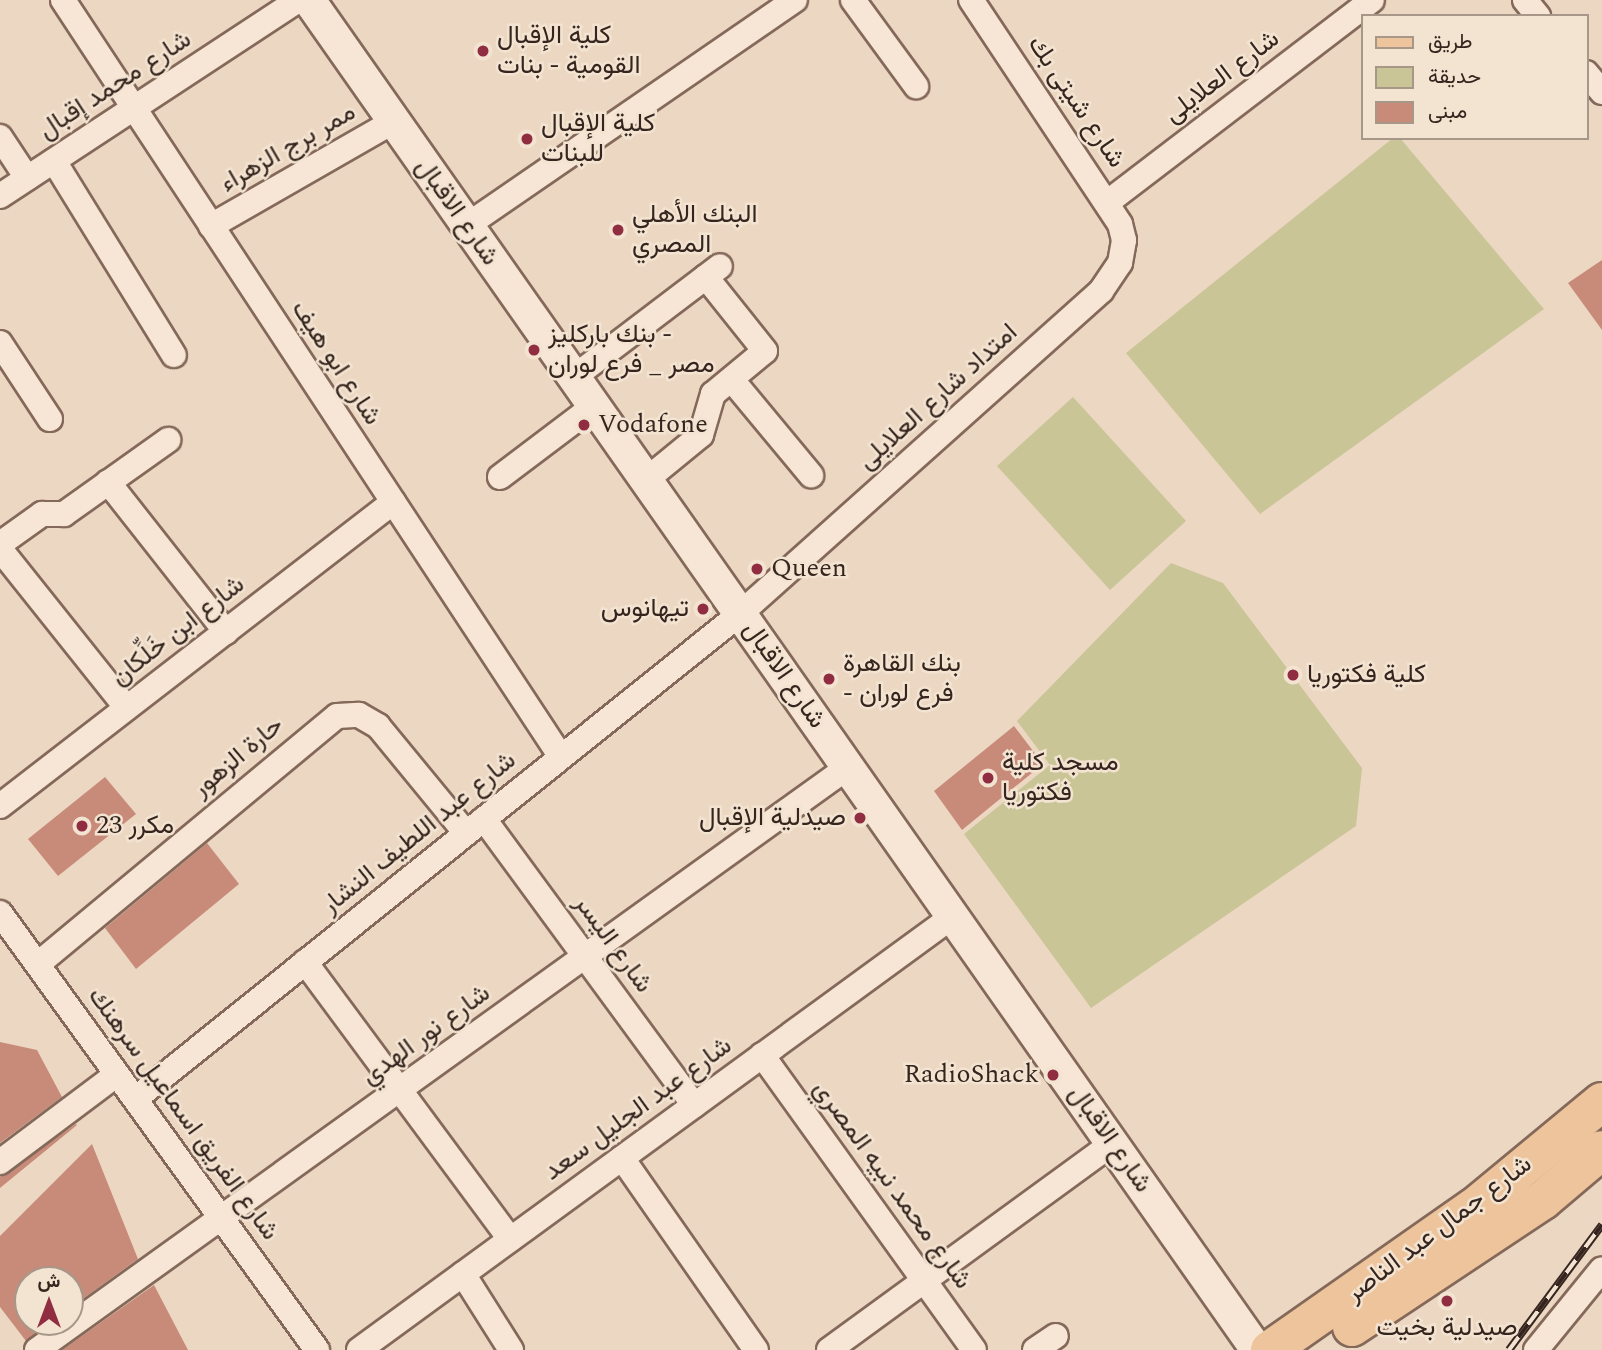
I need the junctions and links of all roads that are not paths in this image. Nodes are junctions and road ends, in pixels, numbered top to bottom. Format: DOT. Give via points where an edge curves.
graph roads {
  1 [pos="63,0"];
  2 [pos="298,0"];
  3 [pos="309,0"];
  4 [pos="795,0"];
  5 [pos="853,0"];
  6 [pos="1372,0"];
  7 [pos="1525,0"];
  8 [pos="981,4"];
  9 [pos="1536,14"];
  10 [pos="1588,75"];
  11 [pos="916,86"];
  12 [pos="1602,92"];
  13 [pos="133,110"];
  14 [pos="394,121"];
  15 [pos="0,137"];
  16 [pos="54,161"];
  17 [pos="27,178"];
  18 [pos="0,196"];
  19 [pos="1108,202"];
  20 [pos="211,226"];
  21 [pos="466,226"];
  22 [pos="0,343"];
  23 [pos="174,355"];
  24 [pos="573,377"];
  25 [pos="732,380"];
  26 [pos="594,406"];
  27 [pos="50,418"];
  28 [pos="167,440"];
  29 [pos="811,475"];
  30 [pos="500,477"];
  31 [pos="646,480"];
  32 [pos="108,482"];
  33 [pos="393,502"];
  34 [pos="0,546"];
  35 [pos="740,613"];
  36 [pos="226,632"];
  37 [pos="127,708"];
  38 [pos="561,757"];
  39 [pos="848,767"];
  40 [pos="0,806"];
  41 [pos="475,826"];
  42 [pos="0,913"];
  43 [pos="953,916"];
  44 [pos="585,957"];
  45 [pos="305,962"];
  46 [pos="38,964"];
  47 [pos="762,1055"];
  48 [pos="117,1074"];
  49 [pos="400,1090"];
  50 [pos="135,1099"];
  51 [pos="1602,1102"];
  52 [pos="694,1105"];
  53 [pos="1113,1143"];
  54 [pos="1584,1149"];
  55 [pos="622,1158"];
  56 [pos="0,1162"];
  57 [pos="222,1219"];
  58 [pos="510,1239"];
  59 [pos="1602,1269"];
  60 [pos="463,1274"];
  61 [pos="924,1281"];
  62 [pos="37,1350"];
  63 [pos="317,1350"];
  64 [pos="359,1350"];
  65 [pos="511,1350"];
  66 [pos="757,1350"];
  67 [pos="829,1350"];
  68 [pos="974,1350"];
  69 [pos="1257,1350"];
  70 [pos="1270,1350"];
  71 [pos="1318,1350"];
  72 [pos="1536,1350"];
  1 -- 13 [label="street, شارع ابو هيف"];
  2 -- 13 [label="street, شارع محمد إقبال"];
  3 -- 14 [label="street, شارع الاقبال"];
  4 -- 21 [label="street"];
  5 -- 11 [label="street"];
  6 -- 19 [label="street, شارع العلايلى"];
  7 -- 9 [label="street"];
  8 -- 19 [label="street, شارع شيتى بك"];
  10 -- 12 [label="street"];
  13 -- 16 [label="street, شارع محمد إقبال"];
  13 -- 20 [label="street, شارع ابو هيف"];
  14 -- 20 [label="street, ممر برج الزهراء"];
  14 -- 21 [label="street, شارع الاقبال"];
  15 -- 17 [label="street"];
  16 -- 17 [label="street, شارع محمد إقبال"];
  16 -- 23 [label="street"];
  17 -- 18 [label="street, شارع محمد إقبال"];
  19 -- 35 [label="street, امتداد شارع العلايلى" via="1124,240 1120,263 1101,291"];
  20 -- 33 [label="street, شارع ابو هيف"];
  21 -- 24 [label="street, شارع الاقبال"];
  22 -- 27 [label="street"];
  24 -- 25 [label="street" via="713,272 764,344 763,357"];
  24 -- 26 [label="street, شارع الاقبال"];
  25 -- 29 [label="street"];
  25 -- 31 [label="street" via="713,394 701,435"];
  26 -- 30 [label="street"];
  26 -- 31 [label="street, شارع الاقبال"];
  28 -- 32 [label="street"];
  31 -- 35 [label="street, شارع الاقبال"];
  32 -- 34 [label="street" via="64,514 42,514"];
  32 -- 36 [label="street"];
  33 -- 36 [label="street, شارع ابن خَلِّكان"];
  33 -- 38 [label="street, شارع ابو هيف"];
  34 -- 37 [label="street"];
  35 -- 38 [label="street, شارع عبد اللطيف النشار"];
  35 -- 39 [label="street, شارع الاقبال"];
  36 -- 37 [label="street, شارع ابن خَلِّكان"];
  37 -- 40 [label="street, شارع ابن خَلِّكان"];
  38 -- 41 [label="street, شارع عبد اللطيف النشار"];
  39 -- 43 [label="street, شارع الاقبال"];
  39 -- 44 [label="street, شارع نور الهدي"];
  41 -- 44 [label="street, شارع اليسر"];
  41 -- 45 [label="street, شارع عبد اللطيف النشار"];
  41 -- 46 [label="street, حارة الزهور" via="378,726 359,715 337,716"];
  42 -- 46 [label="street, شارع الفريق اسماعيل سرهنك"];
  43 -- 47 [label="street, شارع عبد الجليل سعد"];
  43 -- 53 [label="street, شارع الاقبال"];
  44 -- 49 [label="street, شارع نور الهدي"];
  44 -- 52 [label="street, شارع اليسر"];
  45 -- 49 [label="street"];
  45 -- 50 [label="street, شارع عبد اللطيف النشار"];
  46 -- 48 [label="street, شارع الفريق اسماعيل سرهنك"];
  47 -- 52 [label="street, شارع عبد الجليل سعد"];
  47 -- 61 [label="street, شارع محمد نبيه المصري"];
  48 -- 50 [label="street, شارع الفريق اسماعيل سرهنك"];
  48 -- 56 [label="street"];
  49 -- 57 [label="street, شارع نور الهدي"];
  49 -- 58 [label="street"];
  50 -- 57 [label="street, شارع الفريق اسماعيل سرهنك"];
  51 -- 54 [label="main road, شارع جمال عبد الناصر"];
  52 -- 55 [label="street, شارع عبد الجليل سعد"];
  53 -- 61 [label="street"];
  53 -- 69 [label="street, شارع الاقبال"];
  54 -- 70 [label="main road, شارع جمال عبد الناصر"];
  54 -- 71 [label="main road, شارع جمال عبد الناصر" via="1543,1200"];
  55 -- 58 [label="street, شارع عبد الجليل سعد"];
  55 -- 66 [label="street"];
  57 -- 62 [label="street, شارع نور الهدي"];
  57 -- 63 [label="street, شارع الفريق اسماعيل سرهنك"];
  58 -- 60 [label="street, شارع عبد الجليل سعد"];
  59 -- 72 [label="street"];
  60 -- 64 [label="street, شارع عبد الجليل سعد"];
  60 -- 65 [label="street"];
  61 -- 67 [label="street"];
  61 -- 68 [label="street, شارع محمد نبيه المصري"];
}
